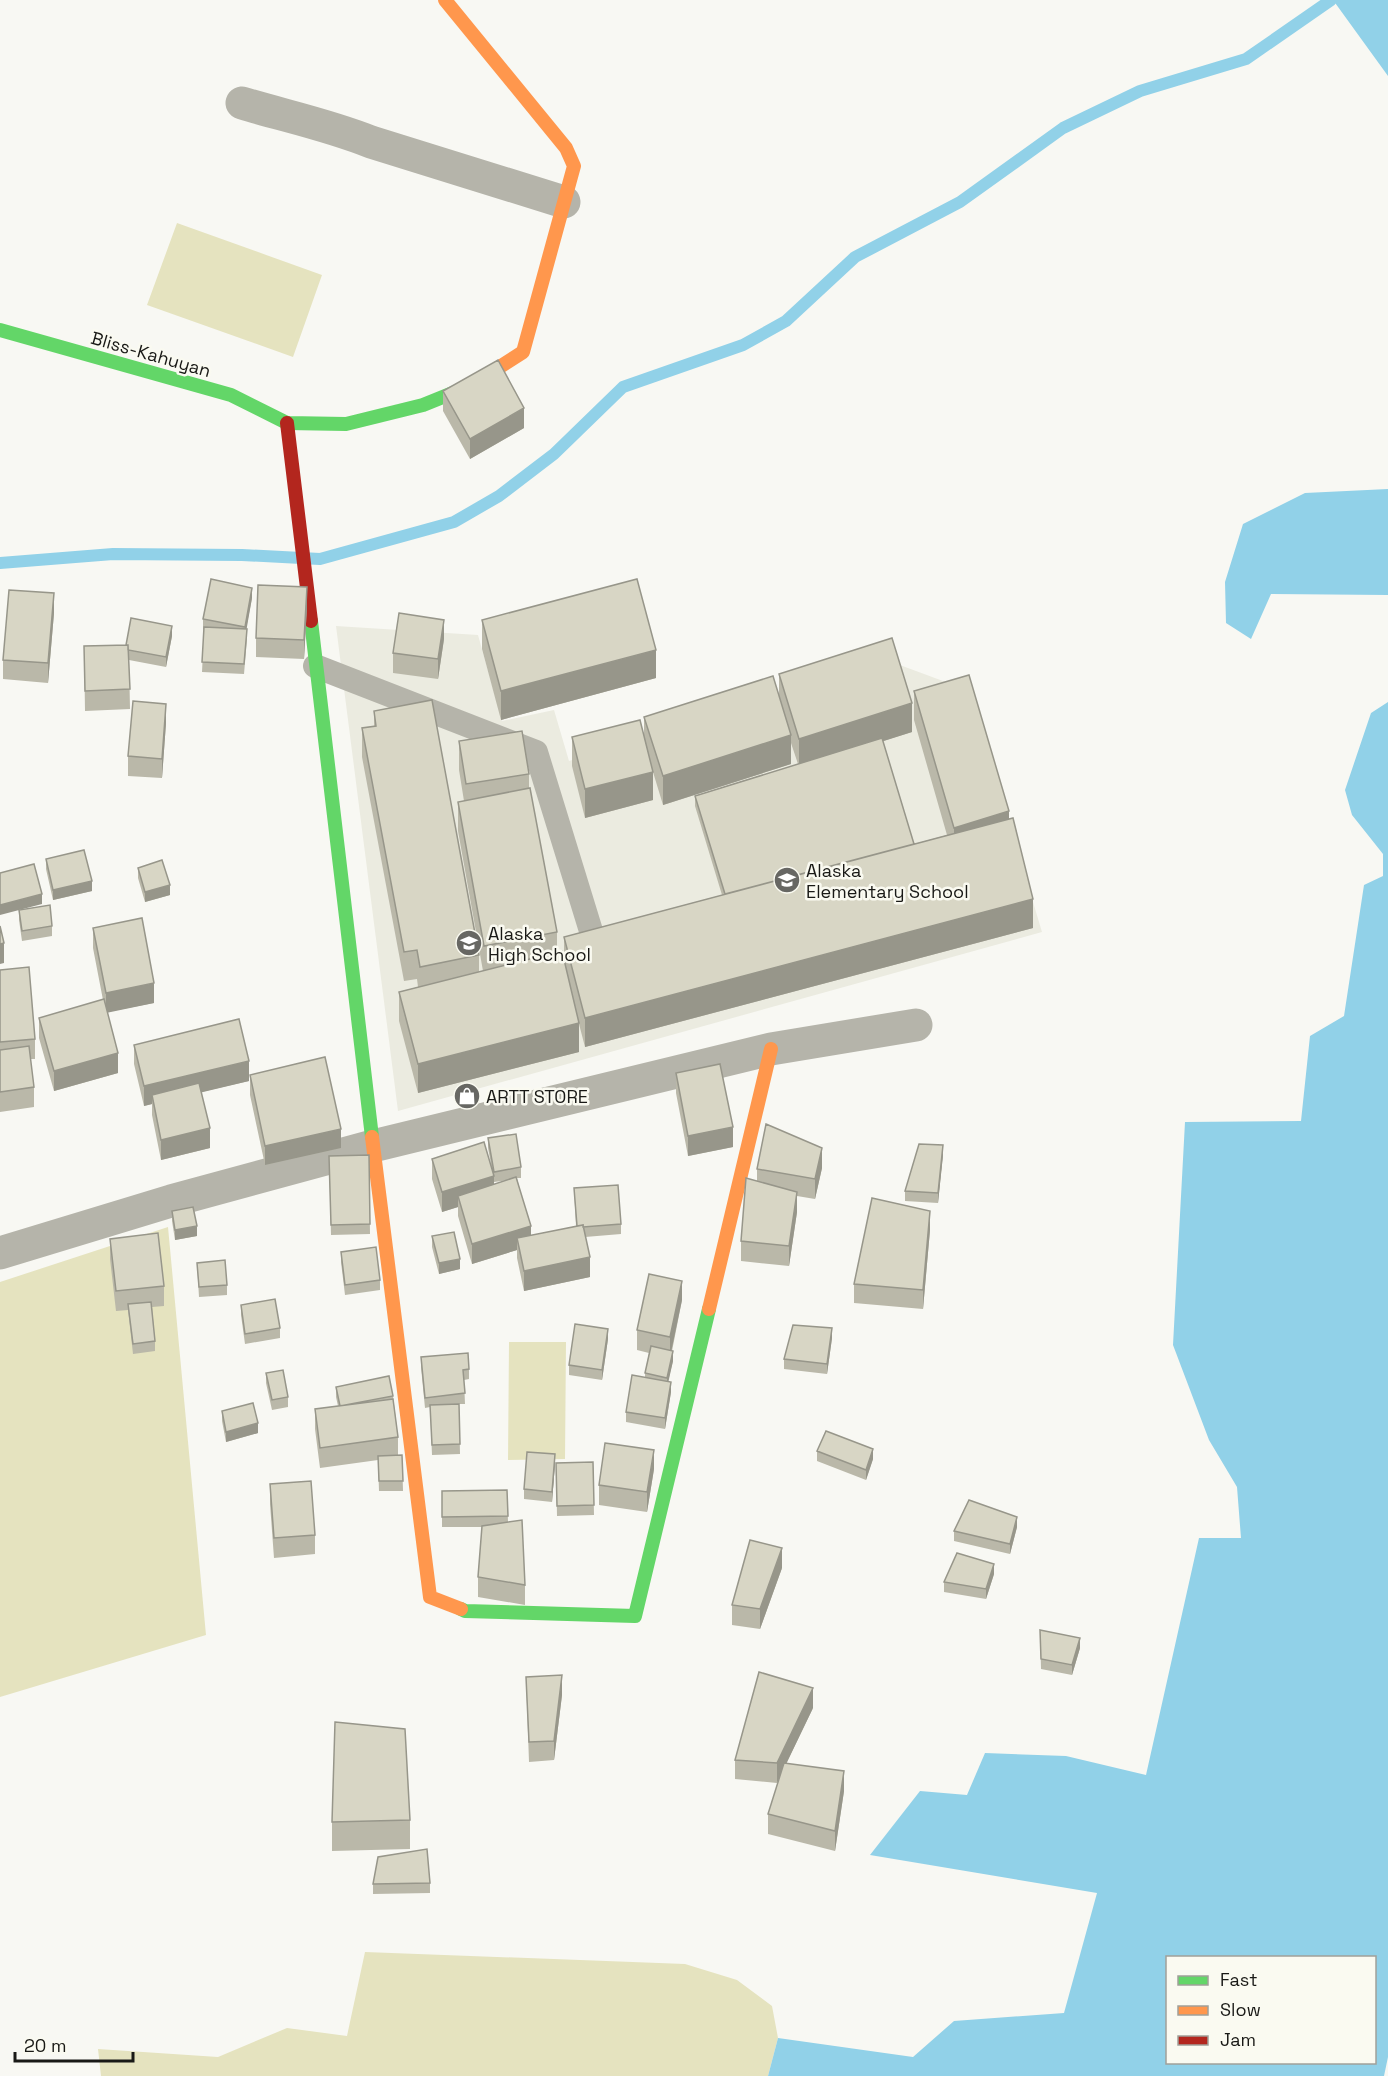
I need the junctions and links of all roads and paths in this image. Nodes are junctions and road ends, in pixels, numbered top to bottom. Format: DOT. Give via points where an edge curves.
graph roads {
  1 [pos="445,0"];
  2 [pos="242,103"];
  3 [pos="564,202"];
  4 [pos="0,330"];
  5 [pos="288,423"];
  6 [pos="315,666"];
  7 [pos="591,931"];
  8 [pos="916,1025"];
  9 [pos="771,1050"];
  10 [pos="373,1146"];
  11 [pos="0,1253"];
  1 -- 3 [label="street" via="566,148 574,166"];
  2 -- 3 [label="street" via="343,130 379,145"];
  3 -- 5 [label="street" via="522,352 467,388 423,405 346,424"];
  4 -- 5 [label="street, Bliss-Kahuyan" via="231,395"];
  5 -- 6 [label="street"];
  6 -- 7 [label="lane" via="536,752"];
  6 -- 10 [label="street"];
  8 -- 9 [label="street"];
  9 -- 10 [label="street"];
  9 -- 10 [label="street" via="635,1616 465,1611 430,1597"];
  10 -- 11 [label="street"];
}
